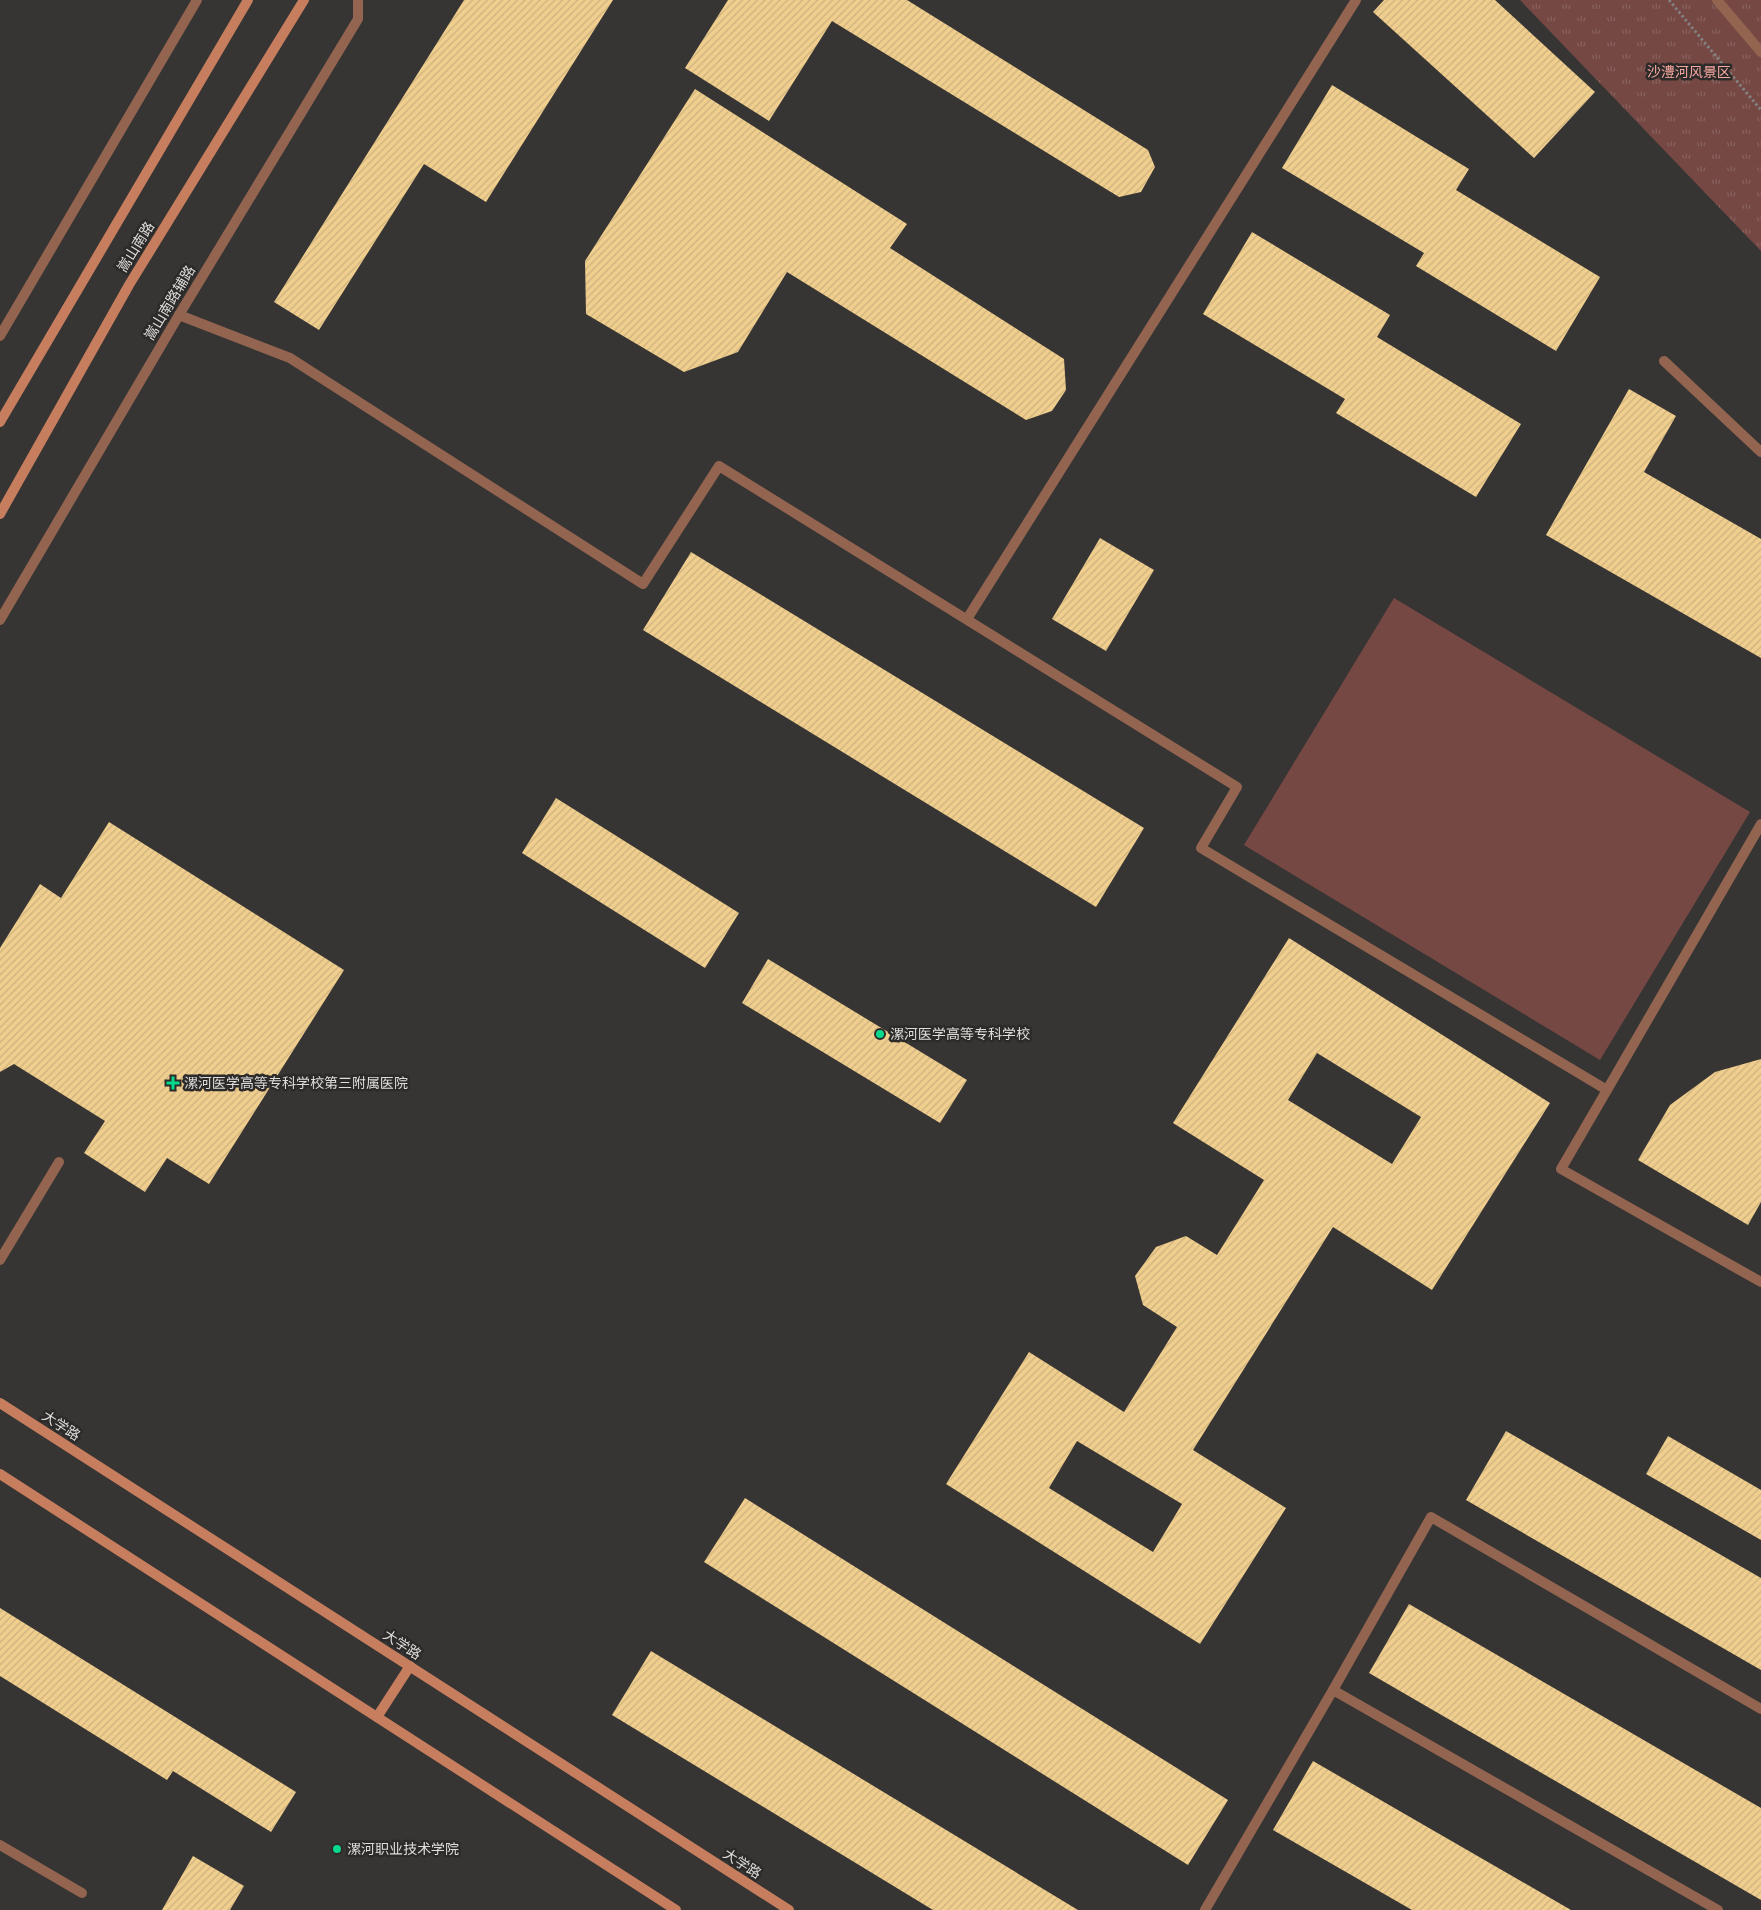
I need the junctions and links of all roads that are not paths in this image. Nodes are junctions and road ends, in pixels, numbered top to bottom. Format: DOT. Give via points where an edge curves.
graph roads {
  1 [pos="197,0"];
  2 [pos="248,0"];
  3 [pos="304,0"];
  4 [pos="358,0"];
  5 [pos="1356,0"];
  6 [pos="1717,0"];
  7 [pos="1761,52"];
  8 [pos="178,315"];
  9 [pos="0,336"];
  10 [pos="1664,361"];
  11 [pos="0,422"];
  12 [pos="1761,452"];
  13 [pos="0,514"];
  14 [pos="967,619"];
  15 [pos="0,620"];
  16 [pos="1761,824"];
  17 [pos="1607,1090"];
  18 [pos="59,1162"];
  19 [pos="0,1260"];
  20 [pos="1761,1282"];
  21 [pos="0,1403"];
  22 [pos="0,1474"];
  23 [pos="410,1666"];
  24 [pos="1333,1690"];
  25 [pos="1761,1709"];
  26 [pos="376,1717"];
  27 [pos="0,1845"];
  28 [pos="82,1893"];
  29 [pos="676,1910"];
  30 [pos="789,1910"];
  31 [pos="1205,1910"];
  32 [pos="1718,1910"];
  1 -- 9 [label="street"];
  2 -- 11 [label="main road, 嵩山南路"];
  3 -- 13 [label="main road, 嵩山南路" via="129,286"];
  4 -- 8 [label="street, 嵩山南路辅路" via="358,19"];
  5 -- 14 [label="street"];
  6 -- 7 [label="street"];
  8 -- 14 [label="street" via="290,358 643,584 719,466"];
  8 -- 15 [label="street, 嵩山南路辅路"];
  10 -- 12 [label="street"];
  14 -- 17 [label="street" via="1237,787 1201,848"];
  16 -- 17 [label="street"];
  17 -- 20 [label="street" via="1561,1169"];
  18 -- 19 [label="street"];
  21 -- 23 [label="main road, 大学路"];
  22 -- 26 [label="main road"];
  23 -- 26 [label="main road"];
  23 -- 30 [label="main road, 大学路"];
  24 -- 25 [label="street" via="1431,1517"];
  24 -- 31 [label="street"];
  24 -- 32 [label="street"];
  26 -- 29 [label="main road"];
  27 -- 28 [label="street"];
}
